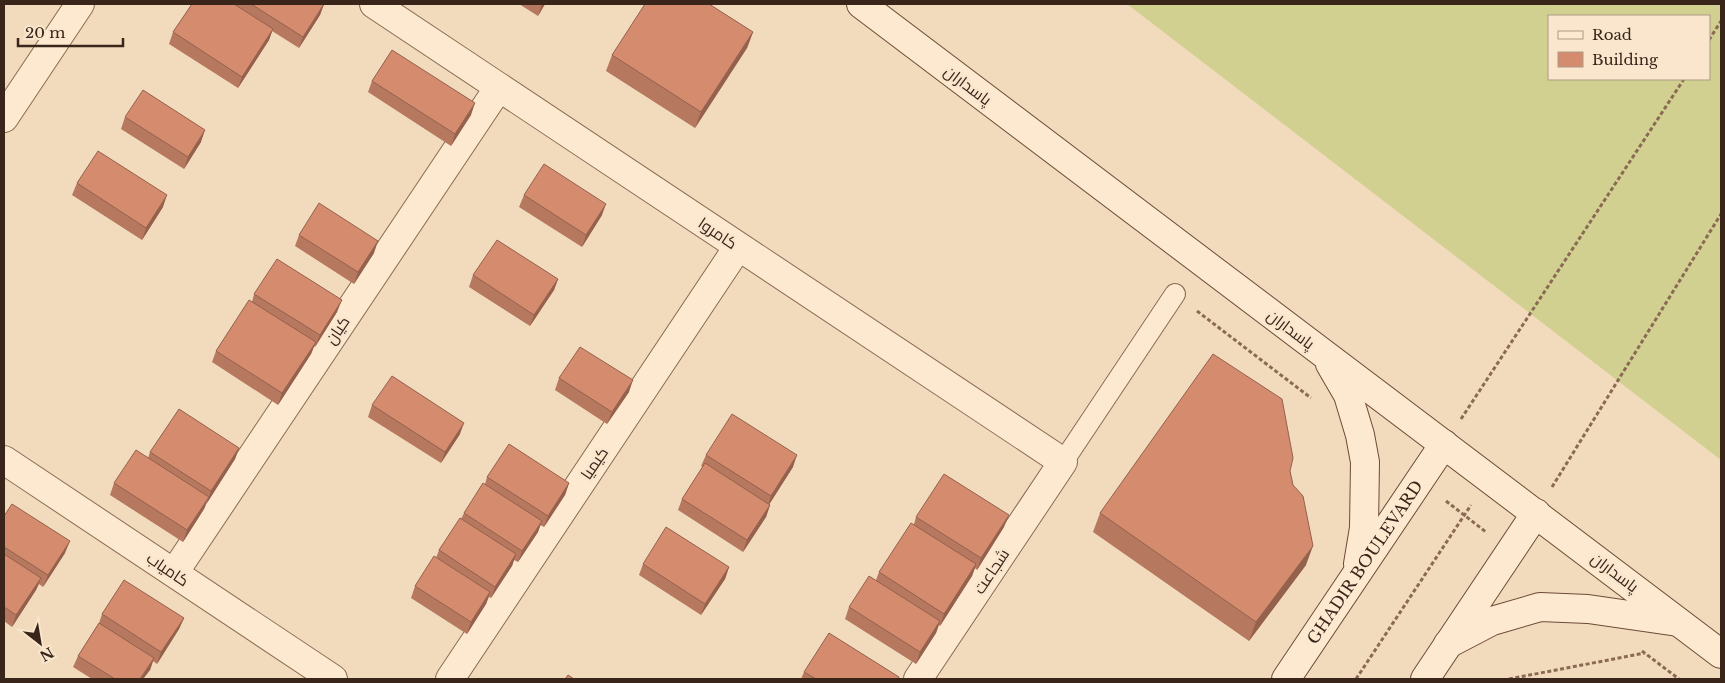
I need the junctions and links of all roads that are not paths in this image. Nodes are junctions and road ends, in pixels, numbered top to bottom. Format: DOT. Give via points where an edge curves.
graph roads {
  1 [pos="80,4"];
  2 [pos="374,4"];
  3 [pos="861,4"];
  4 [pos="499,87"];
  5 [pos="4,118"];
  6 [pos="738,247"];
  7 [pos="1175,294"];
  8 [pos="1323,352"];
  9 [pos="1444,444"];
  10 [pos="4,460"];
  11 [pos="1063,462"];
  12 [pos="1536,513"];
  13 [pos="174,573"];
  14 [pos="1356,574"];
  15 [pos="1680,622"];
  16 [pos="1448,644"];
  17 [pos="1721,654"];
  18 [pos="333,679"];
  19 [pos="450,679"];
  20 [pos="918,679"];
  21 [pos="1286,679"];
  22 [pos="1424,679"];
  1 -- 5 [label="street"];
  2 -- 4 [label="street, کامروا"];
  3 -- 8 [label="street, پاسداران"];
  4 -- 6 [label="street, کامروا"];
  4 -- 13 [label="street, کیان"];
  6 -- 11 [label="street, کامروا"];
  6 -- 19 [label="street, کیمیا"];
  7 -- 11 [label="lane"];
  8 -- 9 [label="street, پاسداران"];
  8 -- 14 [label="street" via="1348,395 1365,462 1364,528"];
  9 -- 12 [label="street, پاسداران"];
  9 -- 14 [label="street, GHADIR BOULEVARD"];
  10 -- 13 [label="street, کامیاب"];
  11 -- 20 [label="street, شجاعت"];
  12 -- 15 [label="street, پاسداران"];
  12 -- 16 [label="street"];
  13 -- 18 [label="street, کامیاب"];
  14 -- 21 [label="street, GHADIR BOULEVARD"];
  15 -- 16 [label="street" via="1588,609 1540,607 1492,622"];
  15 -- 17 [label="street, پاسداران"];
  16 -- 22 [label="street"];
}
